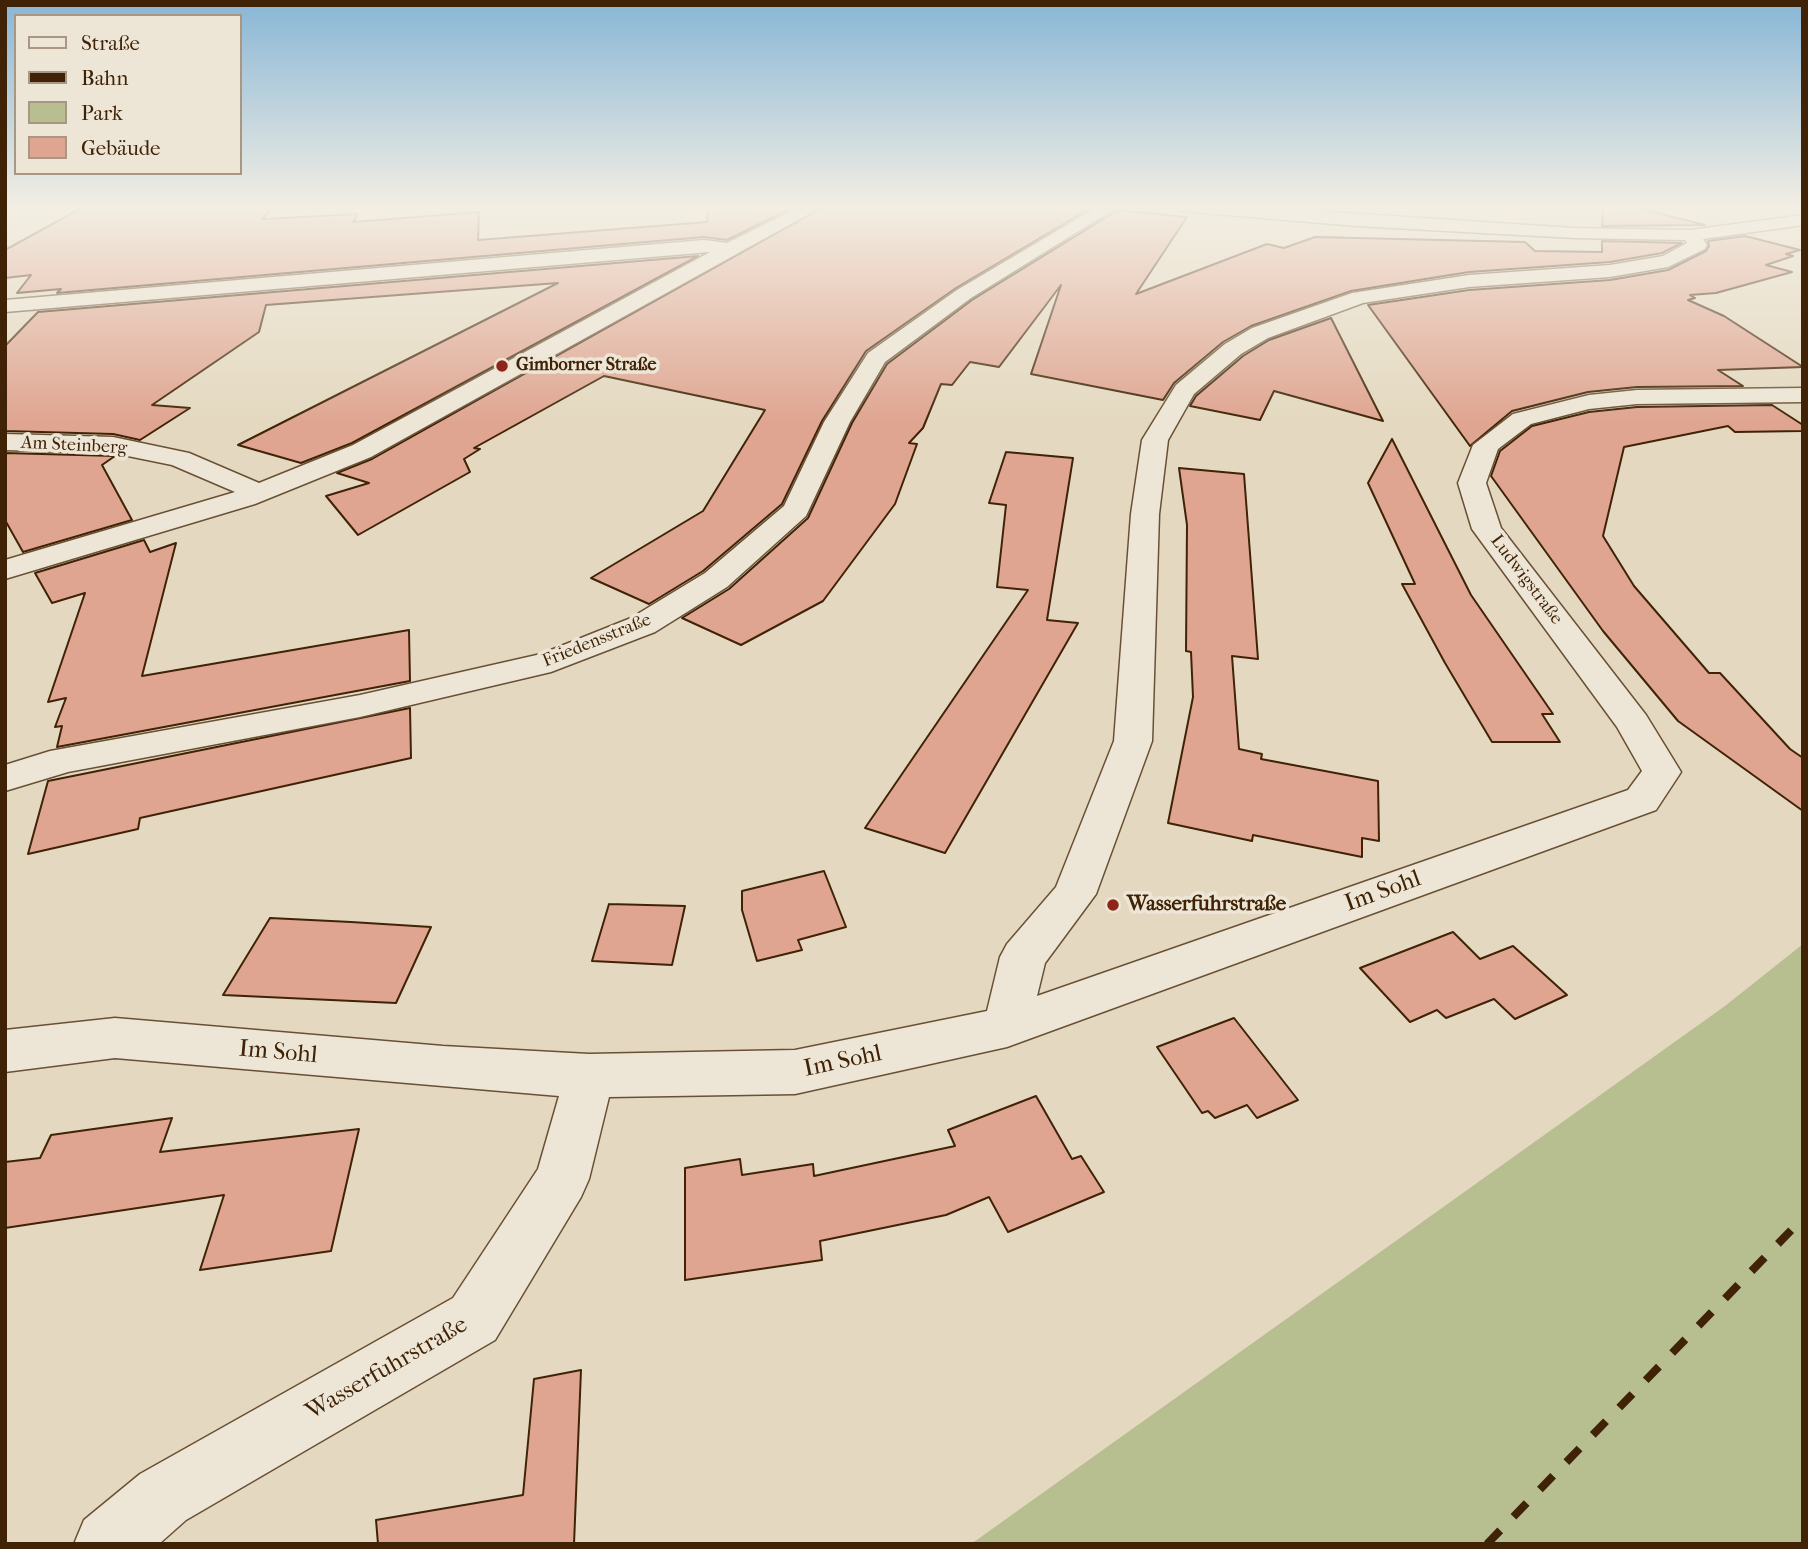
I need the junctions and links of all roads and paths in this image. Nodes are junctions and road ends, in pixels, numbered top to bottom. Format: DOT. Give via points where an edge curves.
graph roads {
  1 [pos="328,278"];
  2 [pos="677,278"];
  3 [pos="990,278"];
  4 [pos="1507,278"];
  5 [pos="5,306"];
  6 [pos="1803,395"];
  7 [pos="5,442"];
  8 [pos="260,493"];
  9 [pos="5,569"];
  10 [pos="5,778"];
  11 [pos="1642,800"];
  12 [pos="1007,1027"];
  13 [pos="5,1051"];
  14 [pos="589,1076"];
  15 [pos="108,1544"];
  1 -- 5 [label="street"];
  2 -- 8 [label="street" via="362,451"];
  3 -- 10 [label="street, Friedensstraße" via="876,358 837,422 796,510 716,580 643,625 551,663 360,706 63,760"];
  4 -- 12 [label="street" via="1359,297 1260,332 1184,390 1155,440 1145,514 1133,741 1074,894 1023,957"];
  6 -- 11 [label="street, Ludwigstraße" via="1589,402 1522,419 1486,445 1472,483 1488,529 1633,723 1662,772"];
  7 -- 8 [label="street, Am Steinberg" via="113,445 180,459"];
  8 -- 9 [label="street"];
  11 -- 12 [label="street, Im Sohl"];
  12 -- 14 [label="street, Im Sohl" via="795,1072"];
  13 -- 14 [label="street, Im Sohl" via="115,1038"];
  14 -- 15 [label="street, Wasserfuhrstraße" via="562,1179 474,1319 163,1497"];
}
